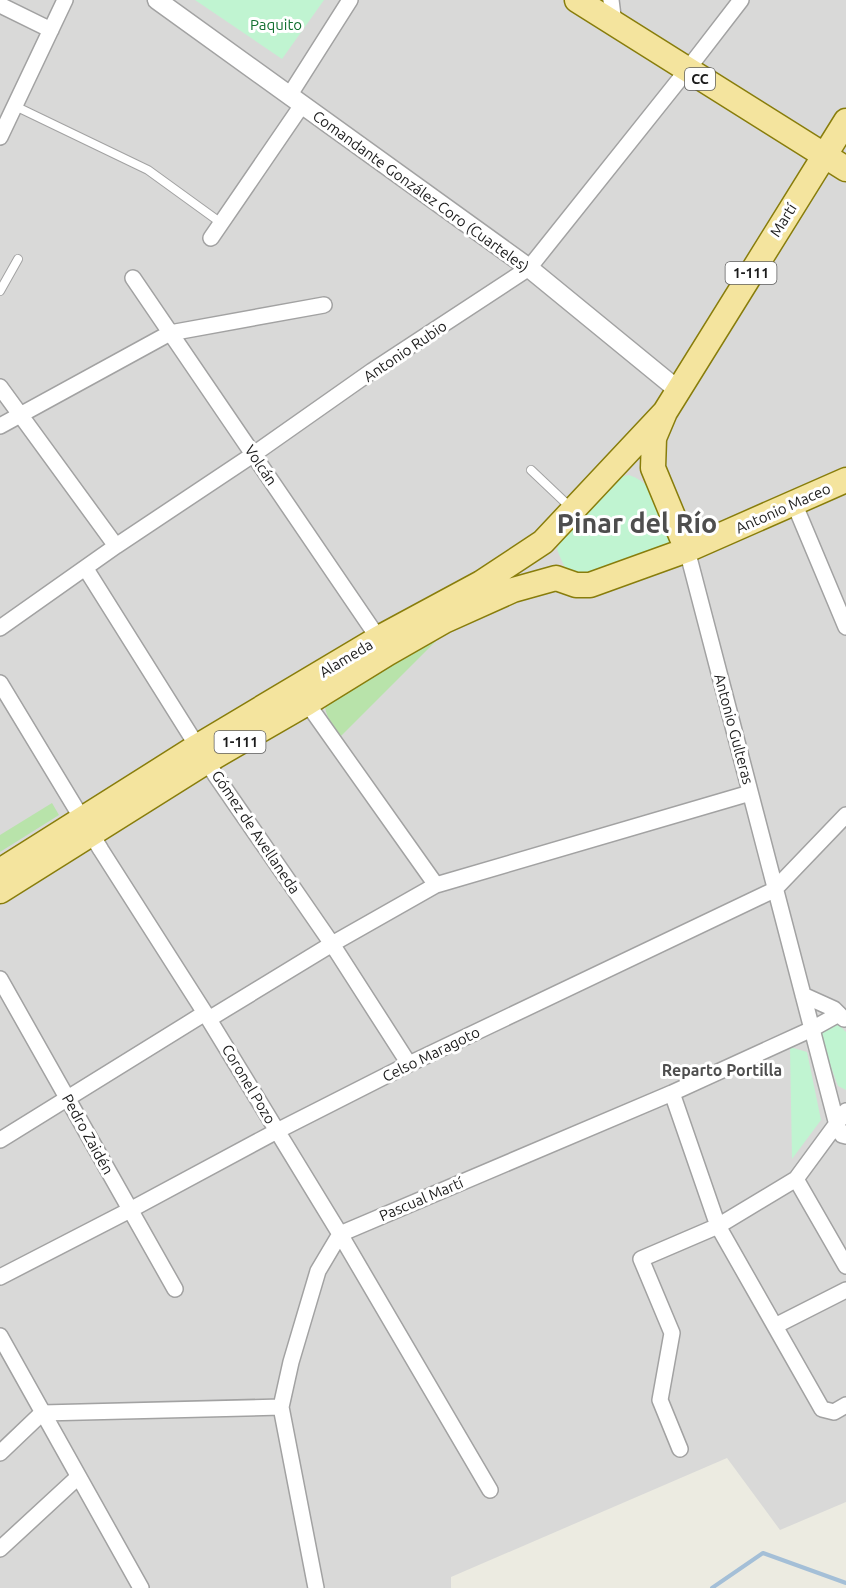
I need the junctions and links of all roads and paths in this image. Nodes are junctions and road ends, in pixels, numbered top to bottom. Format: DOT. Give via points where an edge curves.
graph roads {
  1 [pos="65,0"];
  2 [pos="157,0"];
  3 [pos="350,0"];
  4 [pos="578,0"];
  5 [pos="611,0"];
  6 [pos="741,0"];
  7 [pos="0,5"];
  8 [pos="614,24"];
  9 [pos="51,30"];
  10 [pos="687,70"];
  11 [pos="295,101"];
  12 [pos="15,106"];
  13 [pos="846,121"];
  14 [pos="0,137"];
  15 [pos="824,155"];
  16 [pos="846,169"];
  17 [pos="223,221"];
  18 [pos="211,238"];
  19 [pos="18,260"];
  20 [pos="529,268"];
  21 [pos="133,278"];
  22 [pos="0,291"];
  23 [pos="324,305"];
  24 [pos="170,333"];
  25 [pos="0,387"];
  26 [pos="678,390"];
  27 [pos="665,412"];
  28 [pos="20,414"];
  29 [pos="0,426"];
  30 [pos="254,454"];
  31 [pos="619,463"];
  32 [pos="653,468"];
  33 [pos="531,470"];
  34 [pos="846,480"];
  35 [pos="794,503"];
  36 [pos="573,510"];
  37 [pos="543,542"];
  38 [pos="116,546"];
  39 [pos="687,550"];
  40 [pos="86,569"];
  41 [pos="556,578"];
  42 [pos="846,627"];
  43 [pos="0,628"];
  44 [pos="383,645"];
  45 [pos="0,683"];
  46 [pos="302,695"];
  47 [pos="203,754"];
  48 [pos="750,793"];
  49 [pos="846,815"];
  50 [pos="88,827"];
  51 [pos="0,871"];
  52 [pos="436,885"];
  53 [pos="774,890"];
  54 [pos="0,891"];
  55 [pos="332,944"];
  56 [pos="0,979"];
  57 [pos="803,995"];
  58 [pos="207,1016"];
  59 [pos="842,1017"];
  60 [pos="812,1029"];
  61 [pos="409,1064"];
  62 [pos="672,1093"];
  63 [pos="68,1098"];
  64 [pos="846,1111"];
  65 [pos="277,1131"];
  66 [pos="842,1132"];
  67 [pos="0,1140"];
  68 [pos="796,1179"];
  69 [pos="130,1210"];
  70 [pos="718,1226"];
  71 [pos="340,1234"];
  72 [pos="846,1266"];
  73 [pos="0,1277"];
  74 [pos="175,1289"];
  75 [pos="846,1290"];
  76 [pos="774,1326"];
  77 [pos="0,1336"];
  78 [pos="846,1405"];
  79 [pos="282,1407"];
  80 [pos="42,1413"];
  81 [pos="680,1449"];
  82 [pos="0,1453"];
  83 [pos="78,1477"];
  84 [pos="490,1490"];
  85 [pos="0,1549"];
  86 [pos="136,1586"];
  87 [pos="316,1588"];
  1 -- 9 [label="street"];
  2 -- 11 [label="street, Comandante González Coro (Cuarteles)"];
  3 -- 11 [label="street"];
  4 -- 8 [label="main road, CC"];
  5 -- 8 [label="street"];
  6 -- 10 [label="street, Antonio Rubio"];
  7 -- 9 [label="street"];
  8 -- 10 [label="main road, CC"];
  9 -- 12 [label="street"];
  10 -- 15 [label="main road, CC"];
  10 -- 20 [label="street, Antonio Rubio"];
  11 -- 17 [label="street"];
  11 -- 20 [label="street, Comandante González Coro (Cuarteles)"];
  12 -- 14 [label="street"];
  12 -- 17 [label="lane" via="148,170"];
  13 -- 15 [label="main road, Martí"];
  15 -- 16 [label="main road, CC"];
  15 -- 26 [label="main road, Martí / 1-111"];
  17 -- 18 [label="street"];
  19 -- 22 [label="lane"];
  20 -- 26 [label="street, Comandante González Coro (Cuarteles)"];
  20 -- 30 [label="street, Antonio Rubio"];
  21 -- 24 [label="street, Volcán"];
  23 -- 24 [label="street"];
  24 -- 28 [label="street"];
  24 -- 30 [label="street, Volcán"];
  25 -- 28 [label="street"];
  26 -- 27 [label="main road, Martí / 1-111"];
  27 -- 31 [label="main road, Alameda / 1-111"];
  27 -- 32 [label="main road, Antonio Gulteras / 1-111" via="654,438"];
  28 -- 29 [label="street"];
  28 -- 38 [label="street"];
  30 -- 38 [label="street, Antonio Rubio"];
  30 -- 44 [label="street, Volcán"];
  31 -- 32 [label="main road" via="638,460"];
  31 -- 36 [label="main road, Alameda / 1-111"];
  32 -- 39 [label="main road, Antonio Gulteras / 1-111"];
  33 -- 36 [label="lane"];
  34 -- 35 [label="main road, Antonio Maceo"];
  35 -- 39 [label="main road, Antonio Maceo"];
  35 -- 42 [label="street"];
  36 -- 37 [label="main road, Alameda / 1-111"];
  37 -- 41 [label="main road"];
  37 -- 44 [label="main road, Alameda / 1-111"];
  38 -- 40 [label="street, Antonio Rubio"];
  39 -- 41 [label="main road, Alameda / 1-111" via="590,585"];
  39 -- 48 [label="street, Antonio Gulteras"];
  40 -- 43 [label="street, Antonio Rubio"];
  40 -- 47 [label="street, Gómez de Avellaneda"];
  41 -- 44 [label="main road, Alameda / 1-111" via="513,590"];
  44 -- 46 [label="main road, Alameda / 1-111"];
  45 -- 50 [label="street, Coronel Pozo"];
  46 -- 47 [label="main road, Alameda / 1-111"];
  46 -- 52 [label="street"];
  47 -- 50 [label="main road, Alameda / 1-111"];
  47 -- 55 [label="street, Gómez de Avellaneda"];
  48 -- 52 [label="street"];
  48 -- 53 [label="street, Antonio Gulteras"];
  49 -- 53 [label="street, Celso Maragoto"];
  50 -- 51 [label="main road, Alameda / 1-111"];
  50 -- 54 [label="main road, Alameda / 1-111"];
  50 -- 58 [label="street, Coronel Pozo"];
  52 -- 55 [label="street"];
  53 -- 57 [label="street, Antonio Gulteras"];
  53 -- 61 [label="street, Celso Maragoto"];
  55 -- 58 [label="street"];
  55 -- 61 [label="street, Gómez de Avellaneda"];
  56 -- 63 [label="street, Pedro Zaidén"];
  57 -- 59 [label="street" via="834,1009"];
  57 -- 60 [label="street, Antonio Gulteras"];
  58 -- 63 [label="street"];
  58 -- 65 [label="street, Coronel Pozo"];
  59 -- 60 [label="street, Pascual Martí"];
  60 -- 62 [label="street, Pascual Martí"];
  60 -- 66 [label="street, Antonio Gulteras"];
  61 -- 65 [label="street, Celso Maragoto"];
  62 -- 70 [label="street"];
  62 -- 71 [label="street, Pascual Martí"];
  63 -- 67 [label="street"];
  63 -- 69 [label="street, Pedro Zaidén"];
  64 -- 66 [label="street"];
  65 -- 69 [label="street, Celso Maragoto"];
  65 -- 71 [label="street, Coronel Pozo"];
  66 -- 68 [label="street"];
  68 -- 70 [label="street"];
  68 -- 72 [label="street"];
  69 -- 73 [label="street, Celso Maragoto"];
  69 -- 74 [label="street, Pedro Zaidén"];
  70 -- 76 [label="street"];
  70 -- 81 [label="street" via="641,1259 672,1333 660,1400"];
  71 -- 79 [label="street" via="318,1271"];
  71 -- 84 [label="street, Coronel Pozo"];
  75 -- 76 [label="street"];
  76 -- 78 [label="street" via="822,1409 834,1412"];
  77 -- 80 [label="street"];
  79 -- 80 [label="street"];
  79 -- 87 [label="street"];
  80 -- 82 [label="street"];
  80 -- 83 [label="street"];
  83 -- 85 [label="street"];
  83 -- 86 [label="street"];
}
